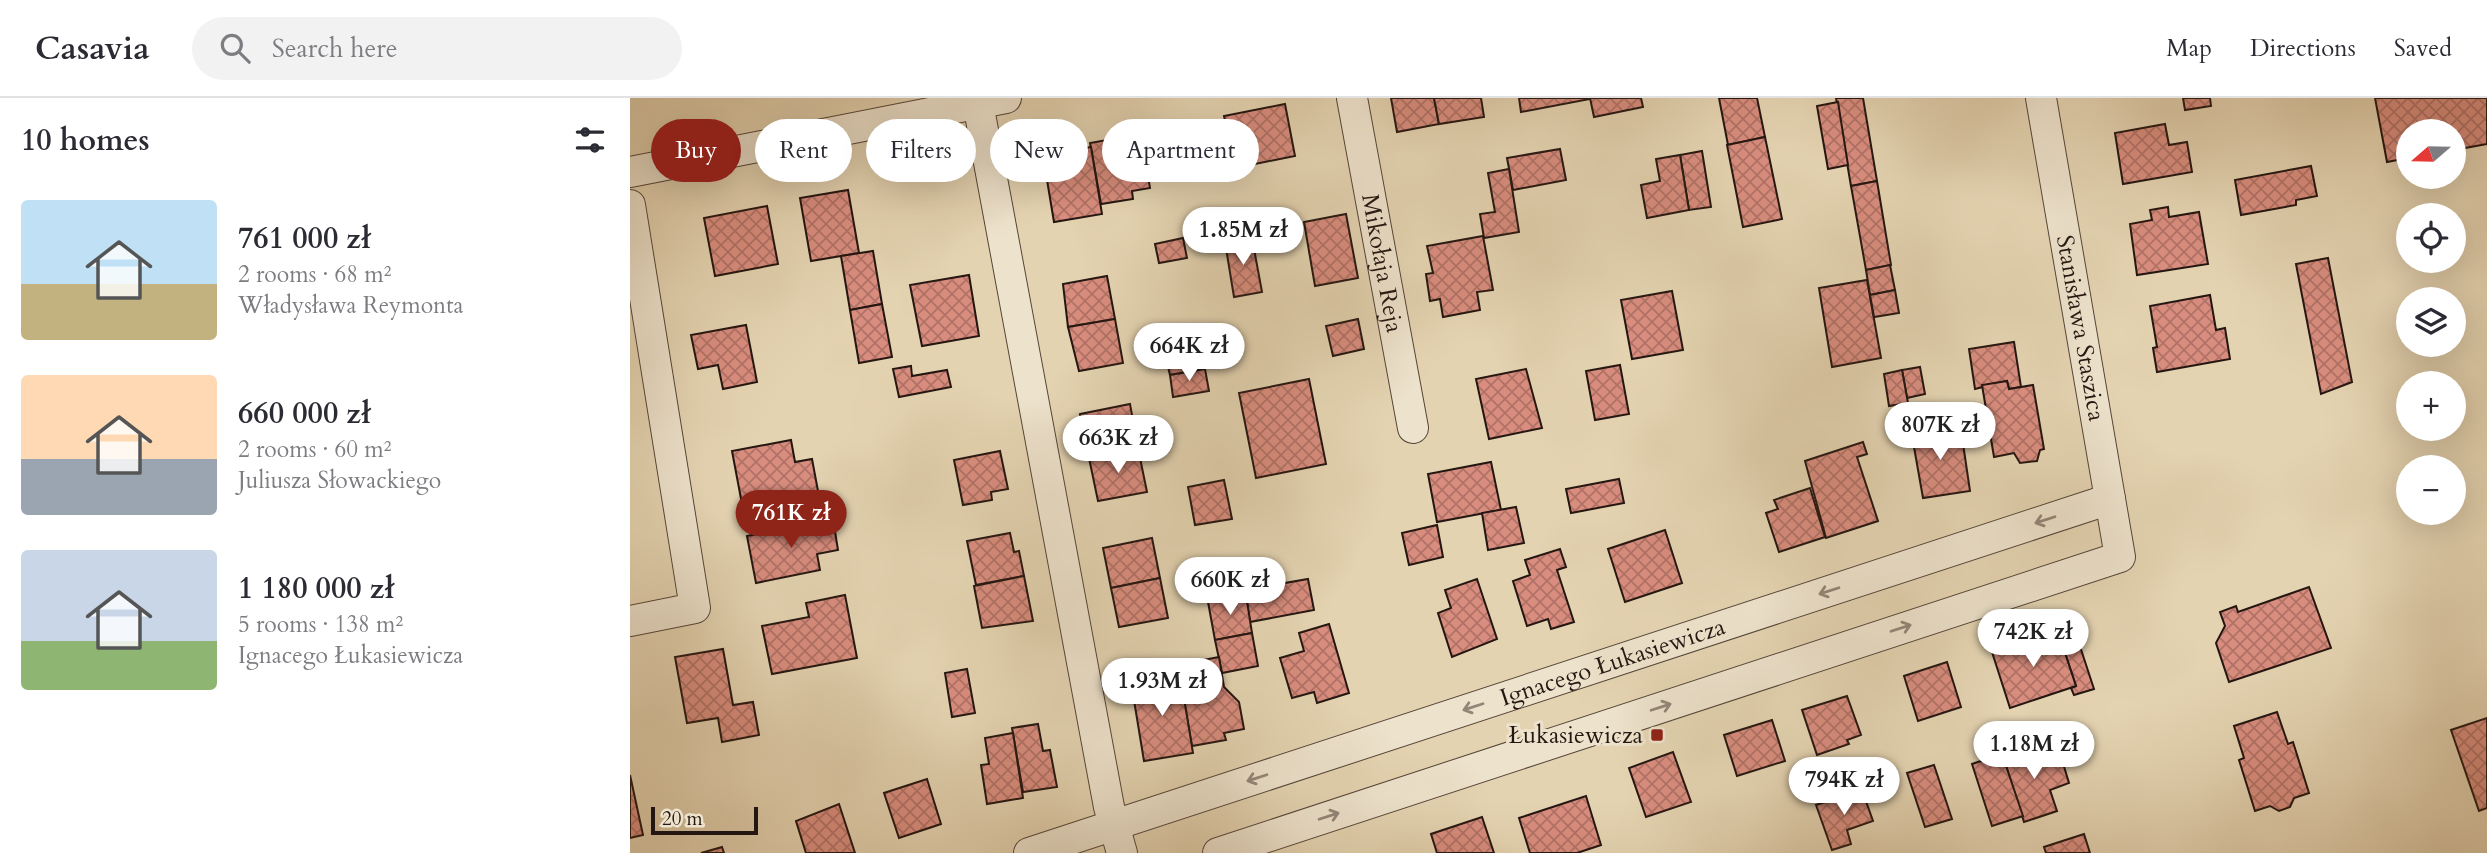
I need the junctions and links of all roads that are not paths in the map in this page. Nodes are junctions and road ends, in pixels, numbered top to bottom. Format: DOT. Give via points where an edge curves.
graph roads {
  1 [pos="1352,98"];
  2 [pos="2041,98"];
  3 [pos="988,100"];
  4 [pos="630,172"];
  5 [pos="630,205"];
  6 [pos="1413,428"];
  7 [pos="2110,499"];
  8 [pos="630,621"];
  9 [pos="1114,824"];
  10 [pos="1029,853"];
  11 [pos="1122,853"];
  12 [pos="1218,853"];
  1 -- 6 [label="street, Mikołaja Reja"];
  2 -- 7 [label="street, Stanisława Staszica"];
  3 -- 4 [label="street"];
  3 -- 9 [label="street"];
  5 -- 8 [label="street" via="695,608"];
  7 -- 9 [label="street, Ignacego Łukasiewicza, one-way"];
  12 -- 7 [label="street, Stanisława Staszica, one-way" via="2120,557"];
  9 -- 10 [label="street, Ignacego Łukasiewicza"];
  9 -- 11 [label="street"];
}
